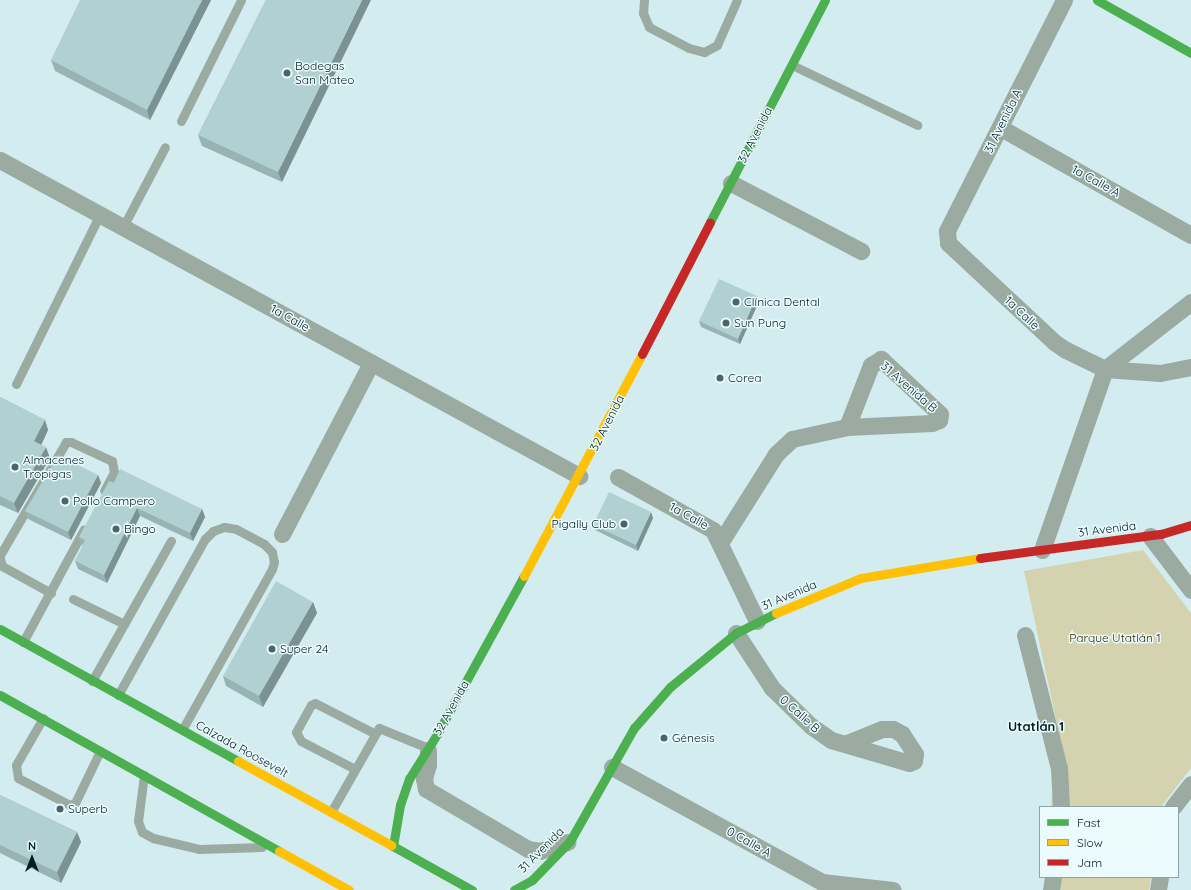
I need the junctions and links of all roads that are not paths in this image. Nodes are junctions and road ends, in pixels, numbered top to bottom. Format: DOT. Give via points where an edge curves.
graph roads {
  1 [pos="241,0"];
  2 [pos="644,0"];
  3 [pos="737,0"];
  4 [pos="825,0"];
  5 [pos="1064,0"];
  6 [pos="1097,0"];
  7 [pos="1191,53"];
  8 [pos="792,65"];
  9 [pos="181,121"];
  10 [pos="917,126"];
  11 [pos="1001,128"];
  12 [pos="165,147"];
  13 [pos="0,160"];
  14 [pos="731,183"];
  15 [pos="100,214"];
  16 [pos="123,227"];
  17 [pos="1191,235"];
  18 [pos="948,243"];
  19 [pos="861,252"];
  20 [pos="1191,302"];
  21 [pos="371,363"];
  22 [pos="1191,367"];
  23 [pos="1105,370"];
  24 [pos="16,384"];
  25 [pos="846,427"];
  26 [pos="579,476"];
  27 [pos="618,477"];
  28 [pos="100,499"];
  29 [pos="90,519"];
  30 [pos="1191,525"];
  31 [pos="282,534"];
  32 [pos="1150,536"];
  33 [pos="171,542"];
  34 [pos="720,544"];
  35 [pos="1042,550"];
  36 [pos="0,562"];
  37 [pos="1191,590"];
  38 [pos="51,593"];
  39 [pos="73,600"];
  40 [pos="757,621"];
  41 [pos="124,624"];
  42 [pos="0,629"];
  43 [pos="736,633"];
  44 [pos="1025,635"];
  45 [pos="23,642"];
  46 [pos="92,681"];
  47 [pos="0,695"];
  48 [pos="118,695"];
  49 [pos="43,718"];
  50 [pos="182,730"];
  51 [pos="374,733"];
  52 [pos="846,743"];
  53 [pos="428,748"];
  54 [pos="100,751"];
  55 [pos="612,767"];
  56 [pos="355,769"];
  57 [pos="144,775"];
  58 [pos="1191,784"];
  59 [pos="1061,806"];
  60 [pos="1174,806"];
  61 [pos="331,812"];
  62 [pos="570,841"];
  63 [pos="393,846"];
  64 [pos="272,847"];
  65 [pos="1053,878"];
  66 [pos="1160,878"];
  67 [pos="339,888"];
  68 [pos="472,890"];
  69 [pos="514,890"];
  70 [pos="893,890"];
  71 [pos="1051,890"];
  72 [pos="1158,890"];
  1 -- 9 [label="lane"];
  2 -- 3 [label="lane" via="642,13 649,27 689,48 704,52 717,45"];
  4 -- 8 [label="main road, 32 Avenida"];
  5 -- 11 [label="street, 31 Avenida A"];
  6 -- 7 [label="main road"];
  8 -- 10 [label="lane"];
  8 -- 14 [label="main road, 32 Avenida"];
  11 -- 17 [label="street, 1a Calle A"];
  11 -- 18 [label="street, 31 Avenida A" via="947,231"];
  12 -- 16 [label="lane"];
  13 -- 15 [label="street, 1a Calle"];
  14 -- 19 [label="street"];
  14 -- 26 [label="main road, 32 Avenida"];
  15 -- 16 [label="street, 1a Calle"];
  15 -- 24 [label="lane"];
  16 -- 21 [label="street, 1a Calle"];
  18 -- 23 [label="street, 1a Calle" via="1054,342"];
  20 -- 23 [label="street"];
  21 -- 26 [label="street, 1a Calle"];
  21 -- 31 [label="street"];
  22 -- 23 [label="street" via="1160,373"];
  23 -- 35 [label="street"];
  25 -- 25 [label="street, 31 Avenida B" via="932,424 939,420 940,414 881,359 871,365"];
  25 -- 34 [label="street, 31 Avenida B" via="792,439 783,445"];
  26 -- 53 [label="main road, 32 Avenida"];
  27 -- 34 [label="street, 1a Calle" via="713,530"];
  28 -- 36 [label="lane" via="114,472 112,461 66,442"];
  29 -- 38 [label="lane"];
  30 -- 32 [label="main road, 31 Avenida"];
  32 -- 35 [label="main road, 31 Avenida"];
  32 -- 37 [label="street"];
  33 -- 41 [label="lane"];
  34 -- 40 [label="street, 1a Calle"];
  35 -- 40 [label="main road, 31 Avenida" via="861,578"];
  36 -- 38 [label="lane"];
  38 -- 45 [label="lane"];
  39 -- 41 [label="lane"];
  40 -- 43 [label="main road, 31 Avenida"];
  41 -- 46 [label="lane"];
  42 -- 45 [label="main road, Calzada Roosevelt"];
  43 -- 52 [label="street, 0 Calle B" via="772,688 802,718 831,740"];
  43 -- 55 [label="main road, 31 Avenida" via="670,687 634,728"];
  44 -- 59 [label="street" via="1059,768"];
  45 -- 46 [label="main road, Calzada Roosevelt"];
  46 -- 48 [label="main road, Calzada Roosevelt"];
  47 -- 49 [label="main road"];
  48 -- 50 [label="main road, Calzada Roosevelt"];
  48 -- 50 [label="lane" via="204,539 213,531 224,527 242,532 264,544 272,552 272,569"];
  49 -- 54 [label="main road"];
  49 -- 54 [label="lane" via="16,765 18,778 70,805 75,803"];
  50 -- 61 [label="main road, Calzada Roosevelt"];
  51 -- 53 [label="lane" via="380,728 388,729"];
  51 -- 56 [label="lane"];
  51 -- 56 [label="lane" via="316,703 311,705 296,732 301,741"];
  52 -- 52 [label="street, 0 Calle B" via="882,729 893,728 902,734 915,754 914,761 908,763"];
  53 -- 62 [label="street" via="428,765 424,778 426,789 528,849 540,851"];
  53 -- 63 [label="main road, 32 Avenida" via="409,779 402,798"];
  54 -- 57 [label="main road"];
  55 -- 62 [label="main road, 31 Avenida"];
  55 -- 70 [label="street, 0 Calle A" via="822,882"];
  56 -- 61 [label="lane"];
  57 -- 64 [label="main road"];
  57 -- 64 [label="lane" via="138,821 142,832 153,838 199,848"];
  58 -- 60 [label="street"];
  61 -- 63 [label="main road, Calzada Roosevelt"];
  62 -- 69 [label="main road, 31 Avenida" via="532,880"];
  63 -- 68 [label="main road, Calzada Roosevelt"];
  64 -- 67 [label="main road"];
  65 -- 71 [label="street"];
  66 -- 72 [label="street"];
}
